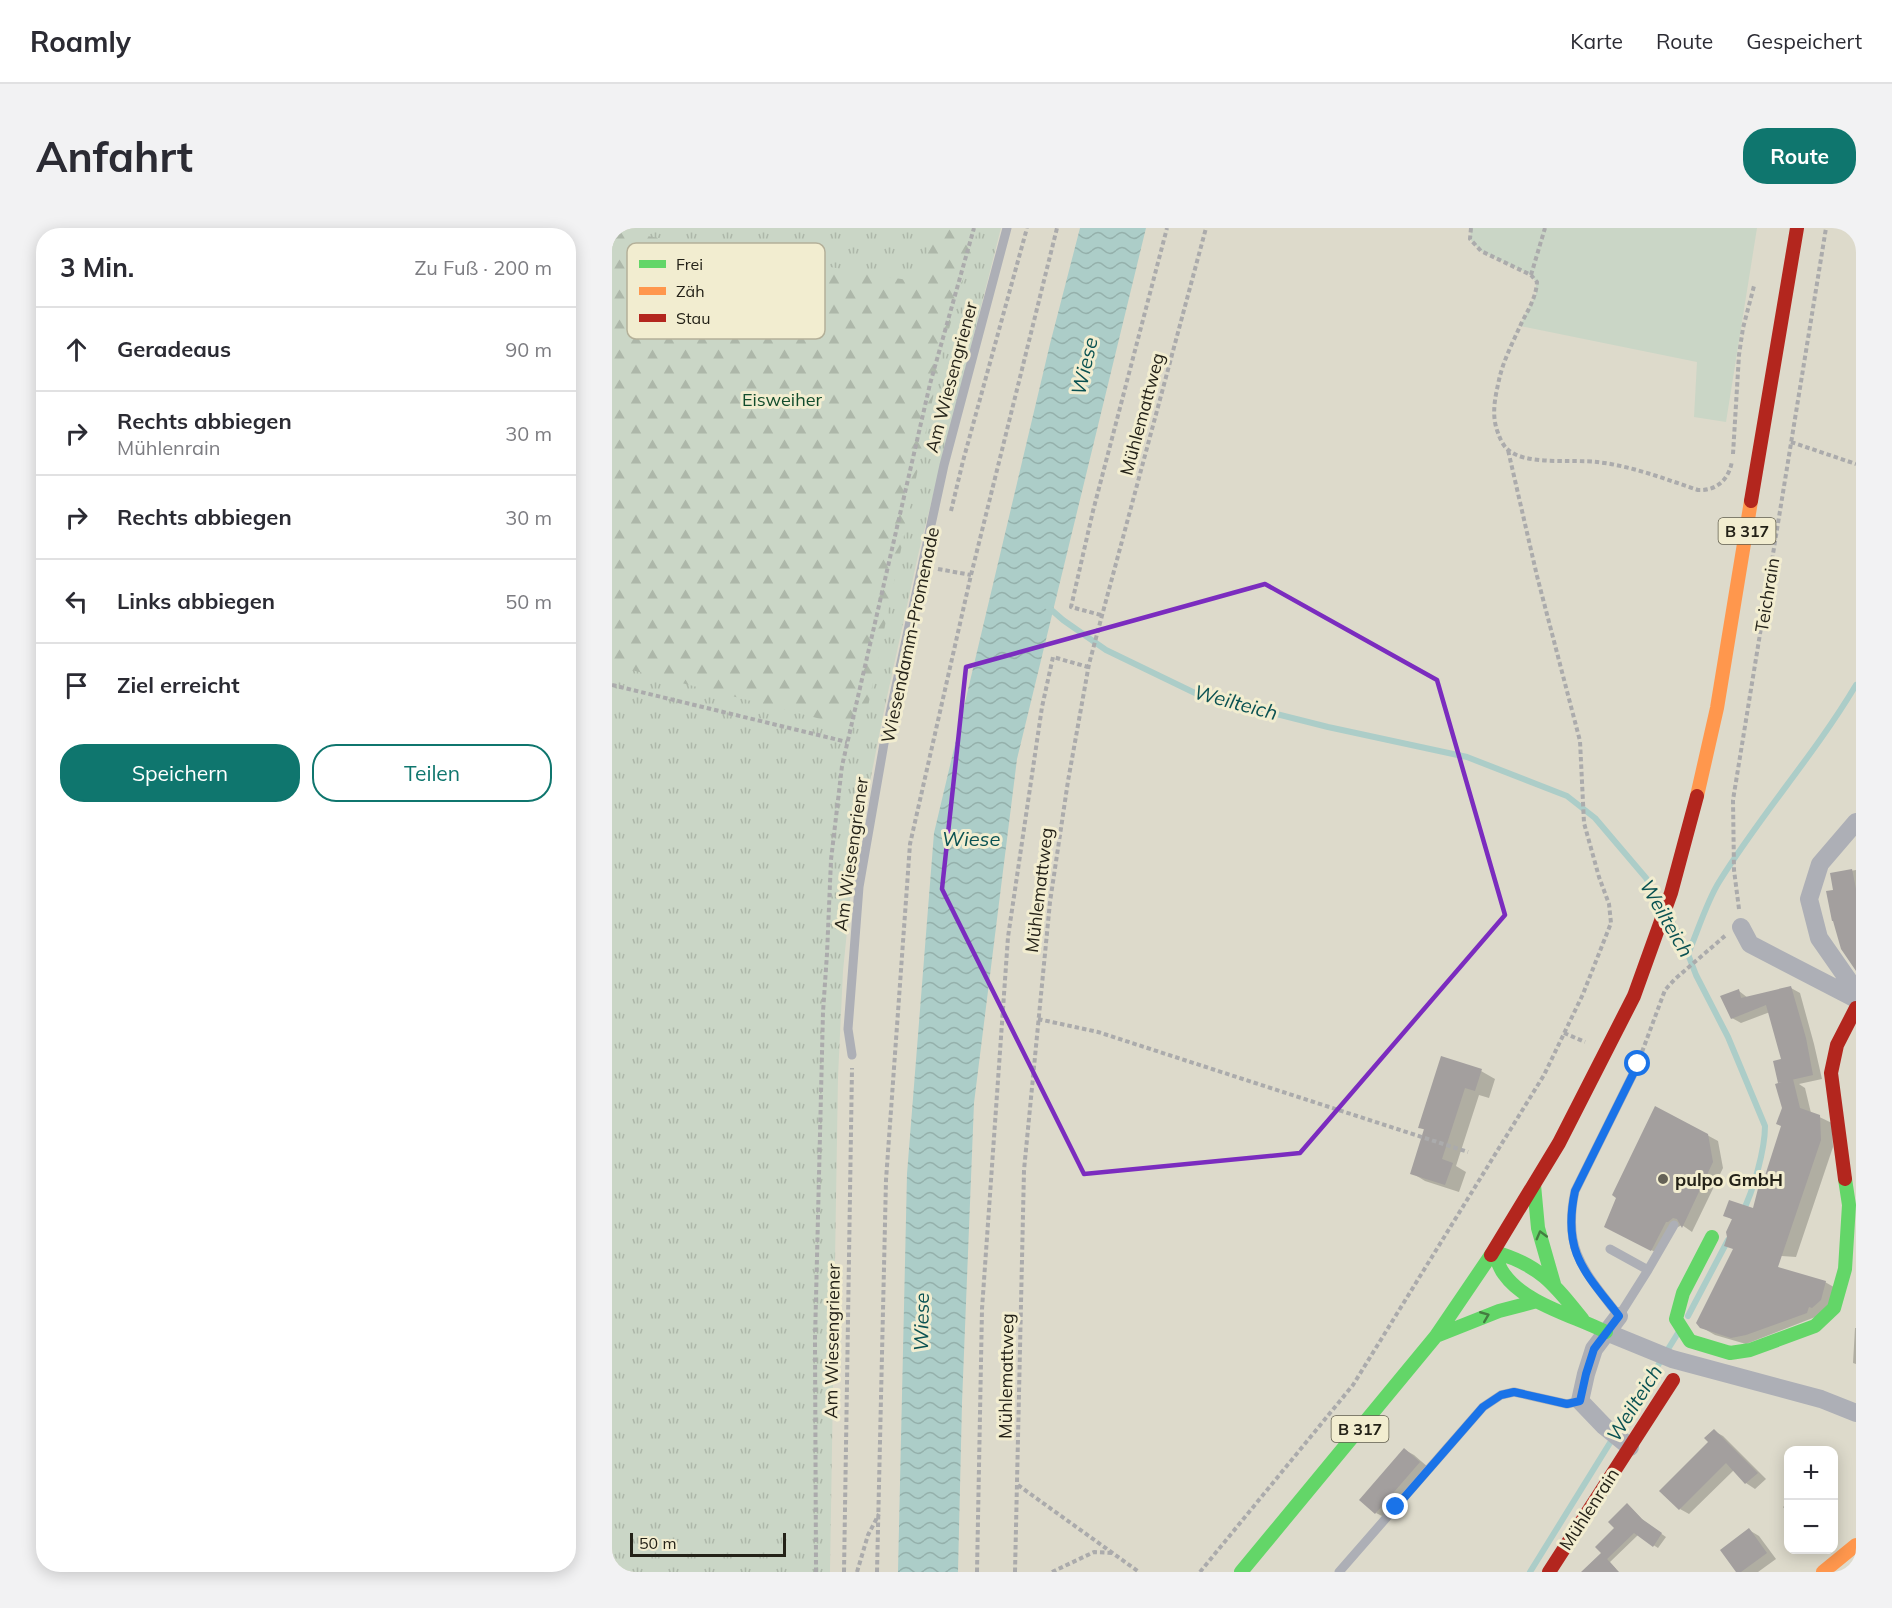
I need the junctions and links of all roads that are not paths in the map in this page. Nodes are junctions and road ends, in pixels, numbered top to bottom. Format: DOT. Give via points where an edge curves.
graph roads {
  1 [pos="1007,228"];
  2 [pos="1797,228"];
  3 [pos="1856,822"];
  4 [pos="1741,927"];
  5 [pos="1856,991"];
  6 [pos="1856,999"];
  7 [pos="1856,1008"];
  8 [pos="852,1055"];
  9 [pos="1638,1064"];
  10 [pos="1534,1185"];
  11 [pos="1674,1225"];
  12 [pos="1712,1237"];
  13 [pos="1610,1249"];
  14 [pos="1494,1252"];
  15 [pos="1648,1270"];
  16 [pos="1554,1284"];
  17 [pos="1537,1301"];
  18 [pos="1619,1316"];
  19 [pos="1583,1320"];
  20 [pos="1606,1332"];
  21 [pos="1436,1336"];
  22 [pos="1673,1380"];
  23 [pos="1580,1401"];
  24 [pos="1856,1413"];
  25 [pos="1630,1447"];
  26 [pos="1856,1545"];
  27 [pos="1241,1572"];
  28 [pos="1339,1572"];
  29 [pos="1549,1572"];
  30 [pos="1823,1572"];
  1 -- 8 [label="lane, Am Wiesengriener" via="944,465 886,732 859,887 849,1029"];
  2 -- 10 [label="main road, B 317" via="1717,708 1671,893 1634,996"];
  3 -- 5 [label="street" via="1820,864 1809,899 1819,938"];
  4 -- 6 [label="street" via="1750,944"];
  7 -- 12 [label="main road" via="1837,1045 1831,1073 1849,1205 1845,1269 1834,1308 1815,1326 1750,1350 1730,1353 1690,1341 1676,1319 1683,1293"];
  9 -- 18 [label="lane" via="1571,1206 1570,1228 1577,1257"];
  10 -- 14 [label="main road, B 317"];
  16 -- 10 [label="main road, one-way" via="1538,1228"];
  11 -- 15 [label="lane"];
  13 -- 15 [label="lane"];
  14 -- 16 [label="main road" via="1524,1261"];
  14 -- 17 [label="main road" via="1503,1273"];
  14 -- 21 [label="main road, B 317"];
  15 -- 18 [label="lane"];
  16 -- 19 [label="main road"];
  17 -- 19 [label="main road"];
  21 -- 17 [label="main road, one-way"];
  18 -- 20 [label="street"];
  19 -- 20 [label="main road"];
  20 -- 23 [label="street" via="1594,1349"];
  20 -- 24 [label="street" via="1672,1359 1821,1399"];
  21 -- 27 [label="main road, B 317"];
  22 -- 25 [label="main road, Mühlenrain"];
  23 -- 25 [label="street"];
  23 -- 28 [label="lane" via="1567,1404 1514,1392 1483,1407"];
  25 -- 29 [label="main road, Mühlenrain"];
  26 -- 30 [label="main road"];
}
